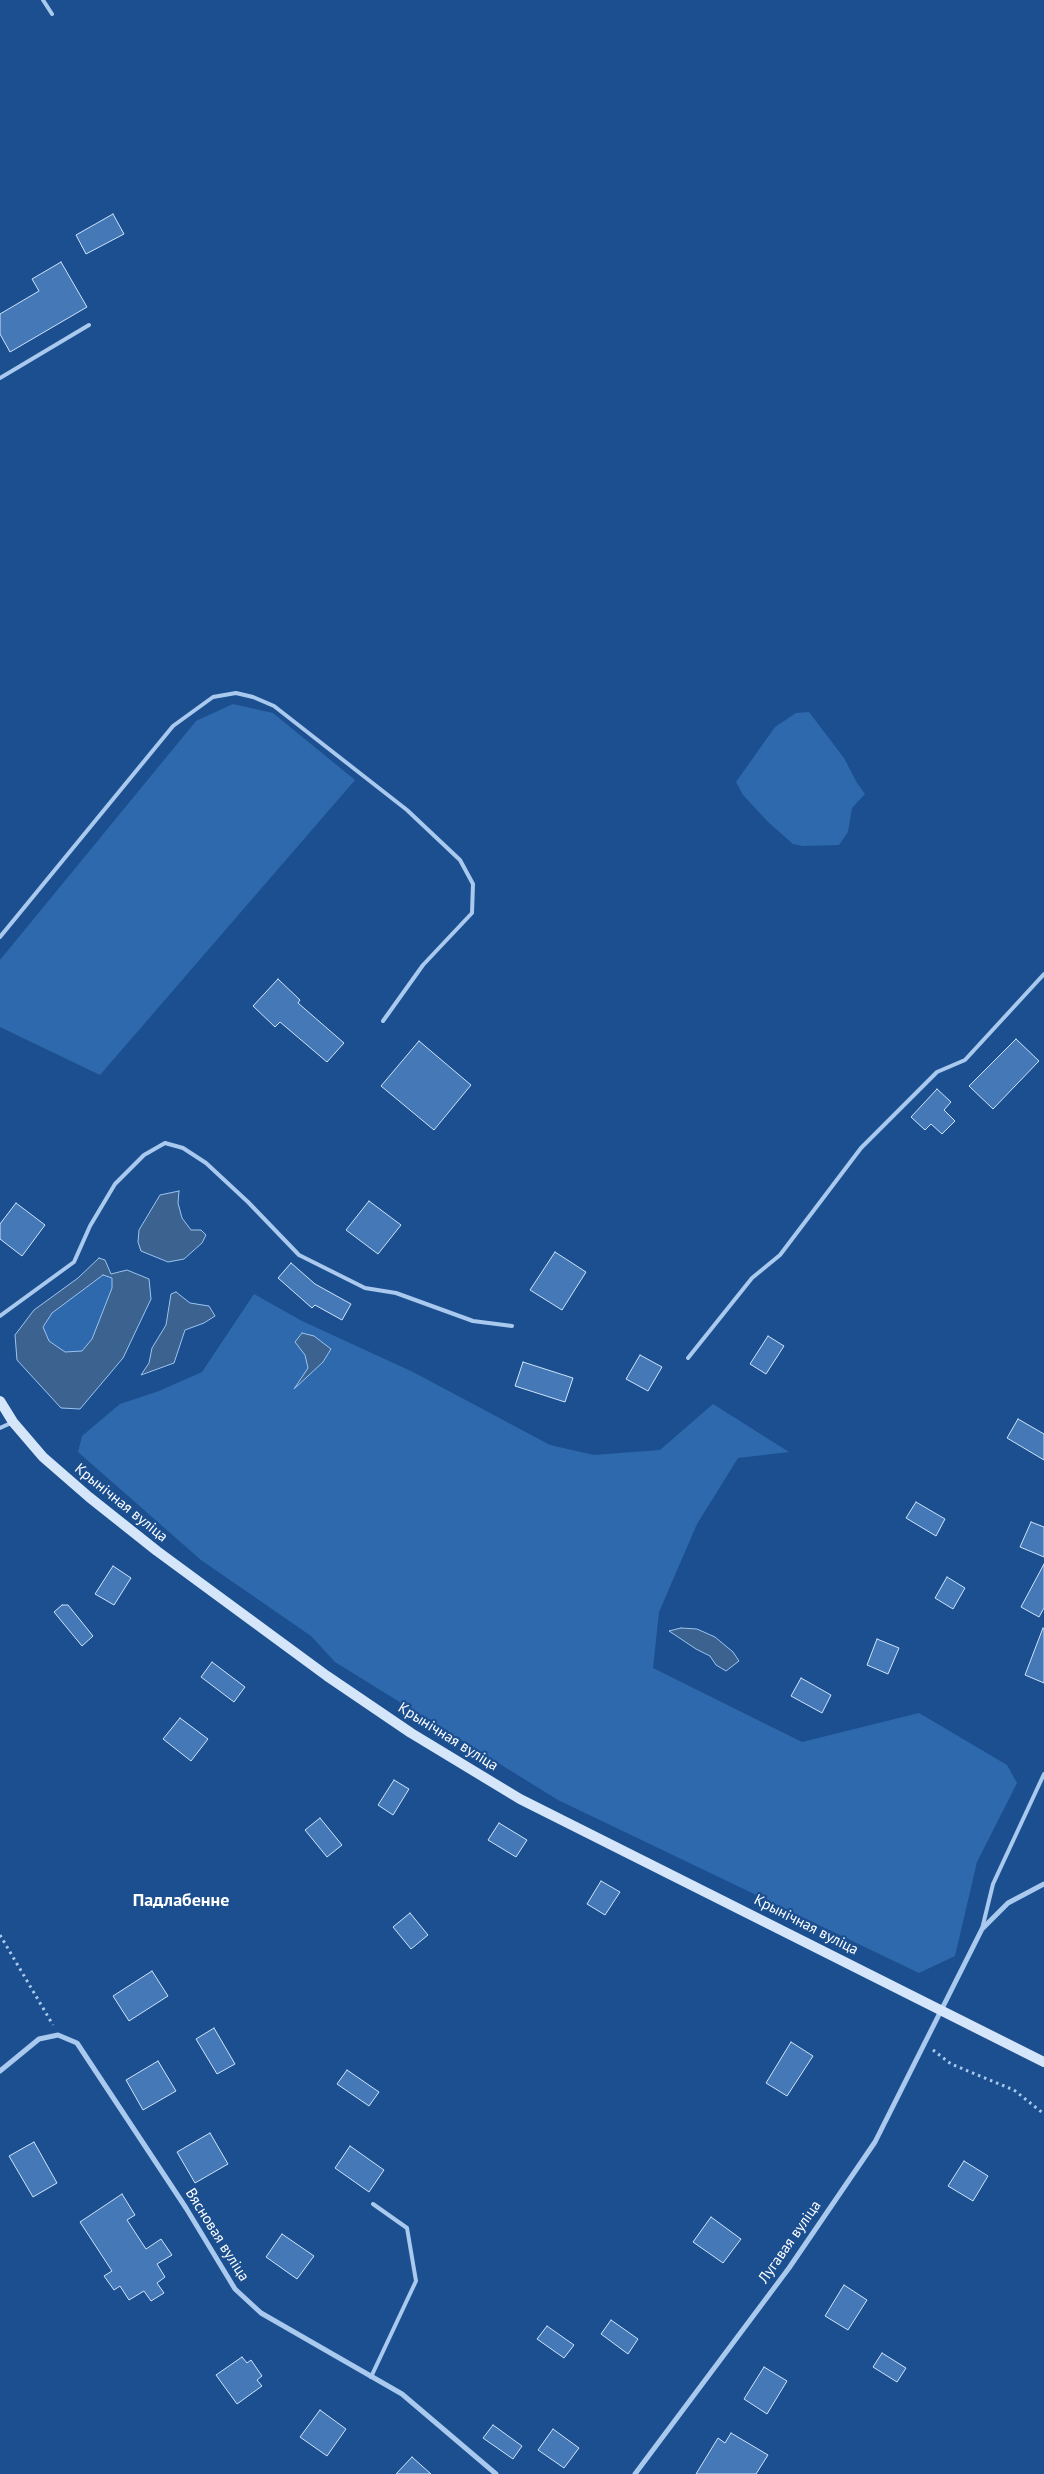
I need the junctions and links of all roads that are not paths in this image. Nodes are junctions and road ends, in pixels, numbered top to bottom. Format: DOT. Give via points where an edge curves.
graph roads {
  1 [pos="43,0"];
  2 [pos="52,14"];
  3 [pos="89,325"];
  4 [pos="0,378"];
  5 [pos="0,937"];
  6 [pos="1044,974"];
  7 [pos="383,1021"];
  8 [pos="0,1316"];
  9 [pos="512,1326"];
  10 [pos="688,1358"];
  11 [pos="0,1401"];
  12 [pos="13,1422"];
  13 [pos="0,1428"];
  14 [pos="1044,1774"];
  15 [pos="1044,1884"];
  16 [pos="982,1929"];
  17 [pos="942,2010"];
  18 [pos="1044,2062"];
  19 [pos="0,2071"];
  20 [pos="373,2204"];
  21 [pos="371,2377"];
  22 [pos="496,2474"];
  23 [pos="635,2474"];
  1 -- 2 [label="lane"];
  3 -- 4 [label="lane"];
  5 -- 7 [label="lane" via="173,726 213,697 236,693 274,706 400,804 460,860 473,884 472,913 423,965"];
  6 -- 10 [label="lane" via="965,1060 937,1072 861,1148 780,1255 752,1278"];
  8 -- 9 [label="lane" via="74,1262 90,1226 115,1184 144,1155 165,1143 183,1148 206,1163 299,1255 365,1288 396,1294 473,1321"];
  11 -- 12 [label="street, Крынічная вуліца"];
  12 -- 13 [label="lane"];
  12 -- 17 [label="street, Крынічная вуліца" via="43,1457 157,1552 411,1733 520,1798"];
  14 -- 16 [label="lane" via="993,1884"];
  15 -- 16 [label="street" via="1008,1903"];
  16 -- 17 [label="street"];
  17 -- 18 [label="street, Крынічная вуліца"];
  17 -- 23 [label="street, Лугавая вуліца" via="875,2142 789,2268"];
  19 -- 21 [label="street, Вясновая вуліца" via="40,2039 58,2035 77,2043 186,2208 235,2289 261,2313"];
  20 -- 21 [label="lane" via="407,2228 416,2281"];
  21 -- 22 [label="street, Вясновая вуліца" via="402,2394"];
}
